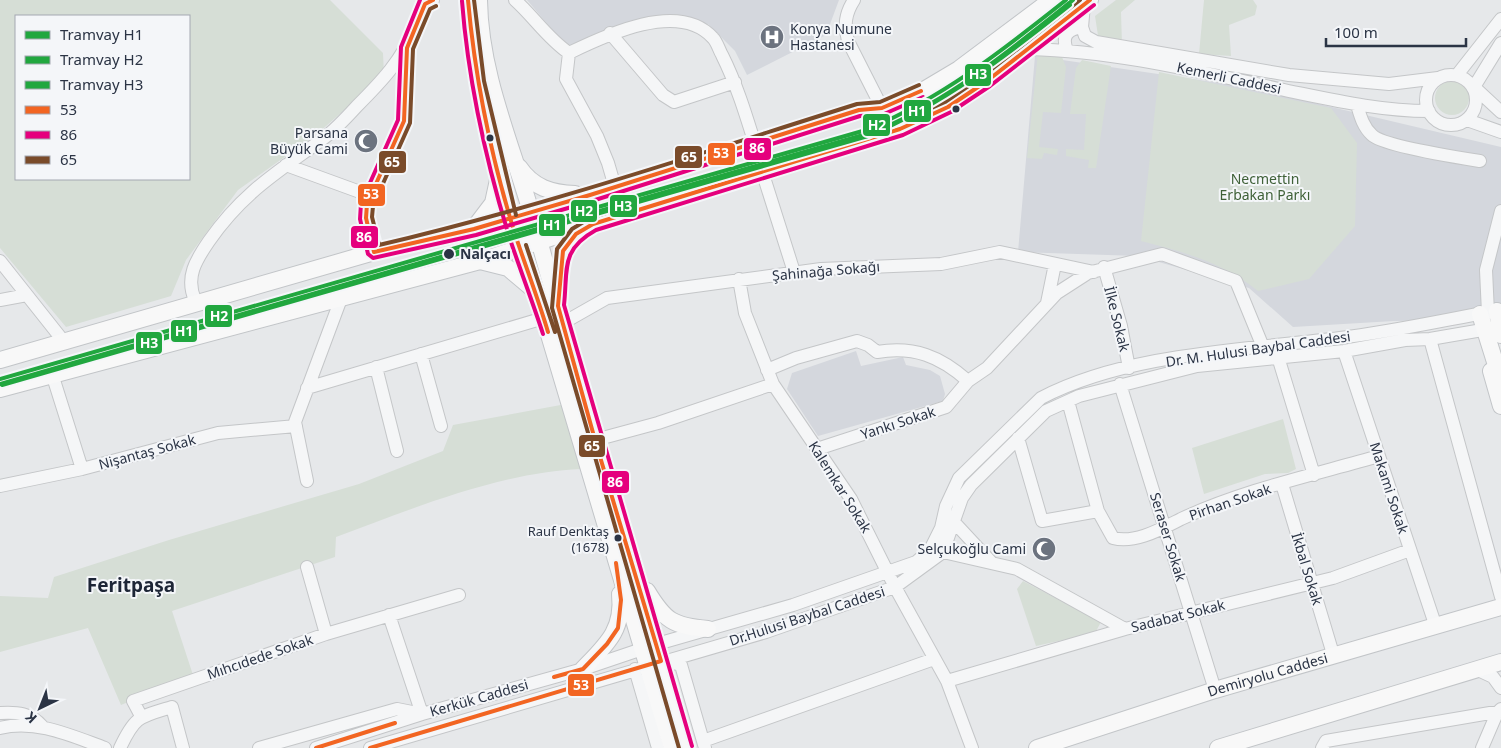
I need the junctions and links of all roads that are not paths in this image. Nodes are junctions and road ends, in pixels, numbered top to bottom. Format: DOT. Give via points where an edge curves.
graph roads {
  1 [pos="433,0"];
  2 [pos="468,0"];
  3 [pos="479,0"];
  4 [pos="515,0"];
  5 [pos="854,0"];
  6 [pos="1051,0"];
  7 [pos="1087,2"];
  8 [pos="1501,19"];
  9 [pos="1082,27"];
  10 [pos="610,33"];
  11 [pos="1501,43"];
  12 [pos="407,48"];
  13 [pos="1029,49"];
  14 [pos="1068,50"];
  15 [pos="569,53"];
  16 [pos="1457,75"];
  17 [pos="1438,78"];
  18 [pos="735,82"];
  19 [pos="1474,88"];
  20 [pos="1357,105"];
  21 [pos="882,108"];
  22 [pos="1429,111"];
  23 [pos="1501,112"];
  24 [pos="1467,120"];
  25 [pos="1501,133"];
  26 [pos="754,141"];
  27 [pos="515,160"];
  28 [pos="1480,161"];
  29 [pos="286,164"];
  30 [pos="498,171"];
  31 [pos="762,171"];
  32 [pos="615,187"];
  33 [pos="590,194"];
  34 [pos="371,196"];
  35 [pos="531,211"];
  36 [pos="1501,212"];
  37 [pos="510,217"];
  38 [pos="593,224"];
  39 [pos="474,228"];
  40 [pos="539,242"];
  41 [pos="520,247"];
  42 [pos="374,252"];
  43 [pos="480,261"];
  44 [pos="0,262"];
  45 [pos="1056,264"];
  46 [pos="1101,269"];
  47 [pos="794,272"];
  48 [pos="739,279"];
  49 [pos="536,292"];
  50 [pos="27,295"];
  51 [pos="342,296"];
  52 [pos="0,300"];
  53 [pos="192,304"];
  54 [pos="1046,304"];
  55 [pos="558,306"];
  56 [pos="544,318"];
  57 [pos="1494,320"];
  58 [pos="563,323"];
  59 [pos="1430,339"];
  60 [pos="64,342"];
  61 [pos="1263,348"];
  62 [pos="1344,352"];
  63 [pos="421,354"];
  64 [pos="1492,354"];
  65 [pos="1278,357"];
  66 [pos="0,360"];
  67 [pos="376,367"];
  68 [pos="1129,368"];
  69 [pos="767,370"];
  70 [pos="53,377"];
  71 [pos="1501,381"];
  72 [pos="968,382"];
  73 [pos="773,384"];
  74 [pos="1120,384"];
  75 [pos="307,388"];
  76 [pos="0,389"];
  77 [pos="1068,401"];
  78 [pos="1501,406"];
  79 [pos="296,426"];
  80 [pos="441,426"];
  81 [pos="1018,438"];
  82 [pos="595,440"];
  83 [pos="817,449"];
  84 [pos="397,451"];
  85 [pos="1379,456"];
  86 [pos="82,469"];
  87 [pos="1314,475"];
  88 [pos="307,481"];
  89 [pos="1282,484"];
  90 [pos="0,486"];
  91 [pos="1098,511"];
  92 [pos="953,521"];
  93 [pos="1165,527"];
  94 [pos="1410,550"];
  95 [pos="943,552"];
  96 [pos="631,560"];
  97 [pos="916,562"];
  98 [pos="992,563"];
  99 [pos="307,566"];
  100 [pos="618,572"];
  101 [pos="887,573"];
  102 [pos="1311,583"];
  103 [pos="895,587"];
  104 [pos="459,595"];
  105 [pos="1501,597"];
  106 [pos="1501,606"];
  107 [pos="1191,612"];
  108 [pos="389,615"];
  109 [pos="1435,624"];
  110 [pos="708,629"];
  111 [pos="1125,629"];
  112 [pos="326,634"];
  113 [pos="650,646"];
  114 [pos="1333,654"];
  115 [pos="934,659"];
  116 [pos="1501,662"];
  117 [pos="648,665"];
  118 [pos="583,669"];
  119 [pos="1476,669"];
  120 [pos="947,681"];
  121 [pos="1501,688"];
  122 [pos="1215,690"];
  123 [pos="1499,711"];
  124 [pos="0,713"];
  125 [pos="422,714"];
  126 [pos="141,716"];
  127 [pos="42,726"];
  128 [pos="0,728"];
  129 [pos="396,745"];
  130 [pos="704,745"];
  131 [pos="105,748"];
  132 [pos="120,748"];
  133 [pos="182,748"];
  134 [pos="259,748"];
  135 [pos="316,748"];
  136 [pos="370,748"];
  137 [pos="658,748"];
  138 [pos="672,748"];
  139 [pos="686,748"];
  140 [pos="972,748"];
  141 [pos="1037,748"];
  142 [pos="1218,748"];
  143 [pos="1322,748"];
  144 [pos="1482,748"];
  1 -- 12 [label="street" via="425,4"];
  2 -- 30 [label="main road" via="470,32"];
  3 -- 27 [label="main road" via="480,33 486,63"];
  4 -- 15 [label="street" via="555,44"];
  5 -- 21 [label="street" via="846,18 848,41"];
  6 -- 21 [label="main road" via="959,69 917,94"];
  7 -- 9 [label="street"];
  7 -- 13 [label="main road"];
  8 -- 16 [label="street"];
  9 -- 14 [label="street" via="1072,28 1066,35 1064,43"];
  9 -- 17 [label="street, Kemerli Caddesi" via="1085,36 1096,42 1289,75 1389,84"];
  10 -- 15 [label="street"];
  10 -- 18 [label="street" via="663,95 674,102"];
  10 -- 18 [label="street" via="676,18 692,22 714,38"];
  11 -- 19 [label="street"];
  12 -- 29 [label="street" via="392,71 351,113 326,136"];
  12 -- 34 [label="street" via="404,121"];
  13 -- 14 [label="street, Kemerli Caddesi"];
  13 -- 31 [label="main road" via="948,107 900,129"];
  14 -- 20 [label="street, Kemerli Caddesi" via="1143,59"];
  15 -- 32 [label="street" via="566,79 596,136"];
  16 -- 17 [label="street"];
  16 -- 19 [label="street" via="1464,77"];
  17 -- 22 [label="street" via="1426,96"];
  18 -- 26 [label="street"];
  19 -- 23 [label="street"];
  19 -- 24 [label="street" via="1476,108"];
  20 -- 22 [label="street, Kemerli Caddesi" via="1398,111"];
  20 -- 28 [label="street" via="1361,120 1372,136 1423,151"];
  21 -- 26 [label="main road" via="858,110"];
  22 -- 24 [label="street" via="1439,122 1446,124"];
  24 -- 25 [label="street"];
  26 -- 32 [label="main road"];
  27 -- 33 [label="main road" via="528,178 544,189 564,194"];
  27 -- 35 [label="main road"];
  29 -- 34 [label="street"];
  29 -- 53 [label="street" via="232,209 203,249 194,267 190,287 195,300"];
  30 -- 37 [label="main road"];
  30 -- 39 [label="main road" via="497,194"];
  31 -- 38 [label="main road"];
  31 -- 47 [label="street"];
  32 -- 33 [label="main road"];
  33 -- 35 [label="main road"];
  34 -- 42 [label="street" via="366,218"];
  35 -- 37 [label="main road"];
  35 -- 40 [label="main road"];
  36 -- 57 [label="street" via="1486,270"];
  37 -- 39 [label="main road"];
  37 -- 41 [label="main road"];
  38 -- 40 [label="main road"];
  38 -- 55 [label="main road" via="576,234 562,251"];
  39 -- 42 [label="main road"];
  40 -- 41 [label="main road"];
  40 -- 55 [label="main road"];
  41 -- 43 [label="main road"];
  41 -- 49 [label="main road"];
  42 -- 53 [label="main road"];
  43 -- 49 [label="main road" via="508,268"];
  43 -- 51 [label="main road"];
  44 -- 50 [label="street"];
  45 -- 46 [label="street, Şahinağa Sokağı"];
  45 -- 47 [label="street, Şahinağa Sokağı" via="1000,252 941,264"];
  45 -- 54 [label="street"];
  46 -- 54 [label="street, Yankı Sokak" via="1057,293"];
  46 -- 61 [label="street" via="1162,254 1236,281"];
  46 -- 68 [label="street, İlke Sokak" via="1121,326"];
  47 -- 48 [label="street, Şahinağa Sokağı"];
  48 -- 58 [label="street, Şahinağa Sokağı" via="607,298"];
  48 -- 69 [label="street, Kalemkar Sokak" via="744,313"];
  49 -- 56 [label="main road"];
  50 -- 52 [label="street"];
  50 -- 60 [label="street"];
  51 -- 70 [label="main road"];
  51 -- 75 [label="street"];
  53 -- 60 [label="main road"];
  54 -- 72 [label="street, Yankı Sokak" via="987,368"];
  55 -- 58 [label="main road"];
  56 -- 63 [label="street"];
  56 -- 100 [label="main road"];
  57 -- 59 [label="street, Dr. M. Hulusi Baybal Caddesi"];
  57 -- 61 [label="street, Dr. M. Hulusi Baybal Caddesi"];
  57 -- 64 [label="main road"];
  58 -- 82 [label="main road"];
  59 -- 62 [label="street, Dr. M. Hulusi Baybal Caddesi" via="1405,340"];
  59 -- 105 [label="street"];
  60 -- 66 [label="main road"];
  61 -- 68 [label="street, Dr. M. Hulusi Baybal Caddesi" via="1197,354"];
  62 -- 65 [label="street, Dr. M. Hulusi Baybal Caddesi"];
  62 -- 85 [label="street, Makami Sokak"];
  63 -- 67 [label="street"];
  63 -- 80 [label="street"];
  64 -- 71 [label="main road"];
  64 -- 78 [label="main road" via="1490,368"];
  65 -- 74 [label="street, Dr. M. Hulusi Baybal Caddesi" via="1197,366"];
  65 -- 87 [label="street"];
  67 -- 75 [label="street"];
  67 -- 84 [label="street"];
  68 -- 97 [label="street, Dr. M. Hulusi Baybal Caddesi" via="1082,381 1041,398 960,478 930,550"];
  69 -- 72 [label="street" via="856,341 877,352 892,349 917,351 949,364"];
  69 -- 73 [label="street, Kalemkar Sokak"];
  70 -- 76 [label="main road"];
  70 -- 86 [label="street"];
  72 -- 83 [label="street, Yankı Sokak" via="946,407"];
  73 -- 82 [label="street" via="658,423"];
  73 -- 83 [label="street, Kalemkar Sokak"];
  74 -- 77 [label="street, Dr. M. Hulusi Baybal Caddesi"];
  74 -- 93 [label="street, Seraser Sokak"];
  75 -- 79 [label="street"];
  77 -- 81 [label="street, Dr. M. Hulusi Baybal Caddesi" via="1046,411"];
  77 -- 91 [label="street, Pirhan Sokak"];
  79 -- 86 [label="street, Nişantaş Sokak" via="218,433"];
  79 -- 88 [label="street"];
  81 -- 91 [label="street" via="1042,520"];
  81 -- 92 [label="street, Dr. M. Hulusi Baybal Caddesi" via="971,485"];
  82 -- 96 [label="main road"];
  83 -- 101 [label="street, Kalemkar Sokak" via="851,499"];
  85 -- 87 [label="street, Pirhan Sokak"];
  85 -- 94 [label="street, Makami Sokak"];
  86 -- 90 [label="street, Nişantaş Sokak"];
  87 -- 89 [label="street, Pirhan Sokak"];
  89 -- 93 [label="street, Pirhan Sokak" via="1209,506"];
  89 -- 102 [label="street, İkbal Sokak"];
  91 -- 93 [label="street, Pirhan Sokak" via="1113,538 1126,542"];
  92 -- 95 [label="street, Dr. M. Hulusi Baybal Caddesi"];
  92 -- 98 [label="street"];
  93 -- 107 [label="street, Seraser Sokak"];
  94 -- 102 [label="street, Sadabat Sokak"];
  94 -- 109 [label="street, Makami Sokak"];
  95 -- 98 [label="street"];
  95 -- 103 [label="street, Dr.Hulusi Baybal Caddesi"];
  96 -- 110 [label="main road" via="666,618 685,627"];
  96 -- 113 [label="main road"];
  97 -- 101 [label="street, Dr.Hulusi Baybal Caddesi"];
  98 -- 111 [label="street" via="1017,568"];
  99 -- 112 [label="street"];
  100 -- 113 [label="main road"];
  100 -- 118 [label="main road" via="621,600 618,628"];
  101 -- 103 [label="street, Kalemkar Sokak"];
  101 -- 110 [label="street, Dr.Hulusi Baybal Caddesi"];
  102 -- 107 [label="street, Sadabat Sokak"];
  102 -- 114 [label="street, İkbal Sokak"];
  103 -- 115 [label="street, Kalemkar Sokak"];
  103 -- 117 [label="street, Dr.Hulusi Baybal Caddesi" via="766,632"];
  104 -- 108 [label="street, Mıhcıdede Sokak"];
  106 -- 109 [label="main road, Demiryolu Caddesi"];
  107 -- 111 [label="street, Sadabat Sokak"];
  107 -- 122 [label="street, Seraser Sokak"];
  108 -- 112 [label="street, Mıhcıdede Sokak"];
  108 -- 125 [label="street"];
  109 -- 114 [label="main road, Demiryolu Caddesi"];
  110 -- 113 [label="street, Dr.Hulusi Baybal Caddesi"];
  111 -- 120 [label="street, Sadabat Sokak"];
  112 -- 126 [label="street, Mıhcıdede Sokak" via="133,701"];
  113 -- 117 [label="main road"];
  113 -- 118 [label="street, Kerkük Caddesi"];
  114 -- 122 [label="main road, Demiryolu Caddesi"];
  115 -- 120 [label="street, Kalemkar Sokak"];
  115 -- 130 [label="street"];
  116 -- 119 [label="main road"];
  117 -- 129 [label="street, Kerkük Caddesi"];
  117 -- 130 [label="street" via="681,665"];
  117 -- 137 [label="street"];
  117 -- 138 [label="main road"];
  117 -- 139 [label="main road"];
  118 -- 125 [label="street, Kerkük Caddesi"];
  119 -- 121 [label="street" via="1493,678"];
  119 -- 142 [label="main road"];
  120 -- 140 [label="street, Kalemkar Sokak"];
  122 -- 141 [label="main road, Demiryolu Caddesi"];
  123 -- 143 [label="street" via="1326,741"];
  123 -- 144 [label="street"];
  124 -- 127 [label="street" via="17,712 35,718"];
  125 -- 134 [label="street" via="397,709"];
  125 -- 135 [label="street, Kerkük Caddesi"];
  126 -- 132 [label="street" via="130,727"];
  126 -- 133 [label="street" via="172,707"];
  127 -- 128 [label="street"];
  127 -- 131 [label="street"];
  129 -- 136 [label="street, Kerkük Caddesi"];
}
